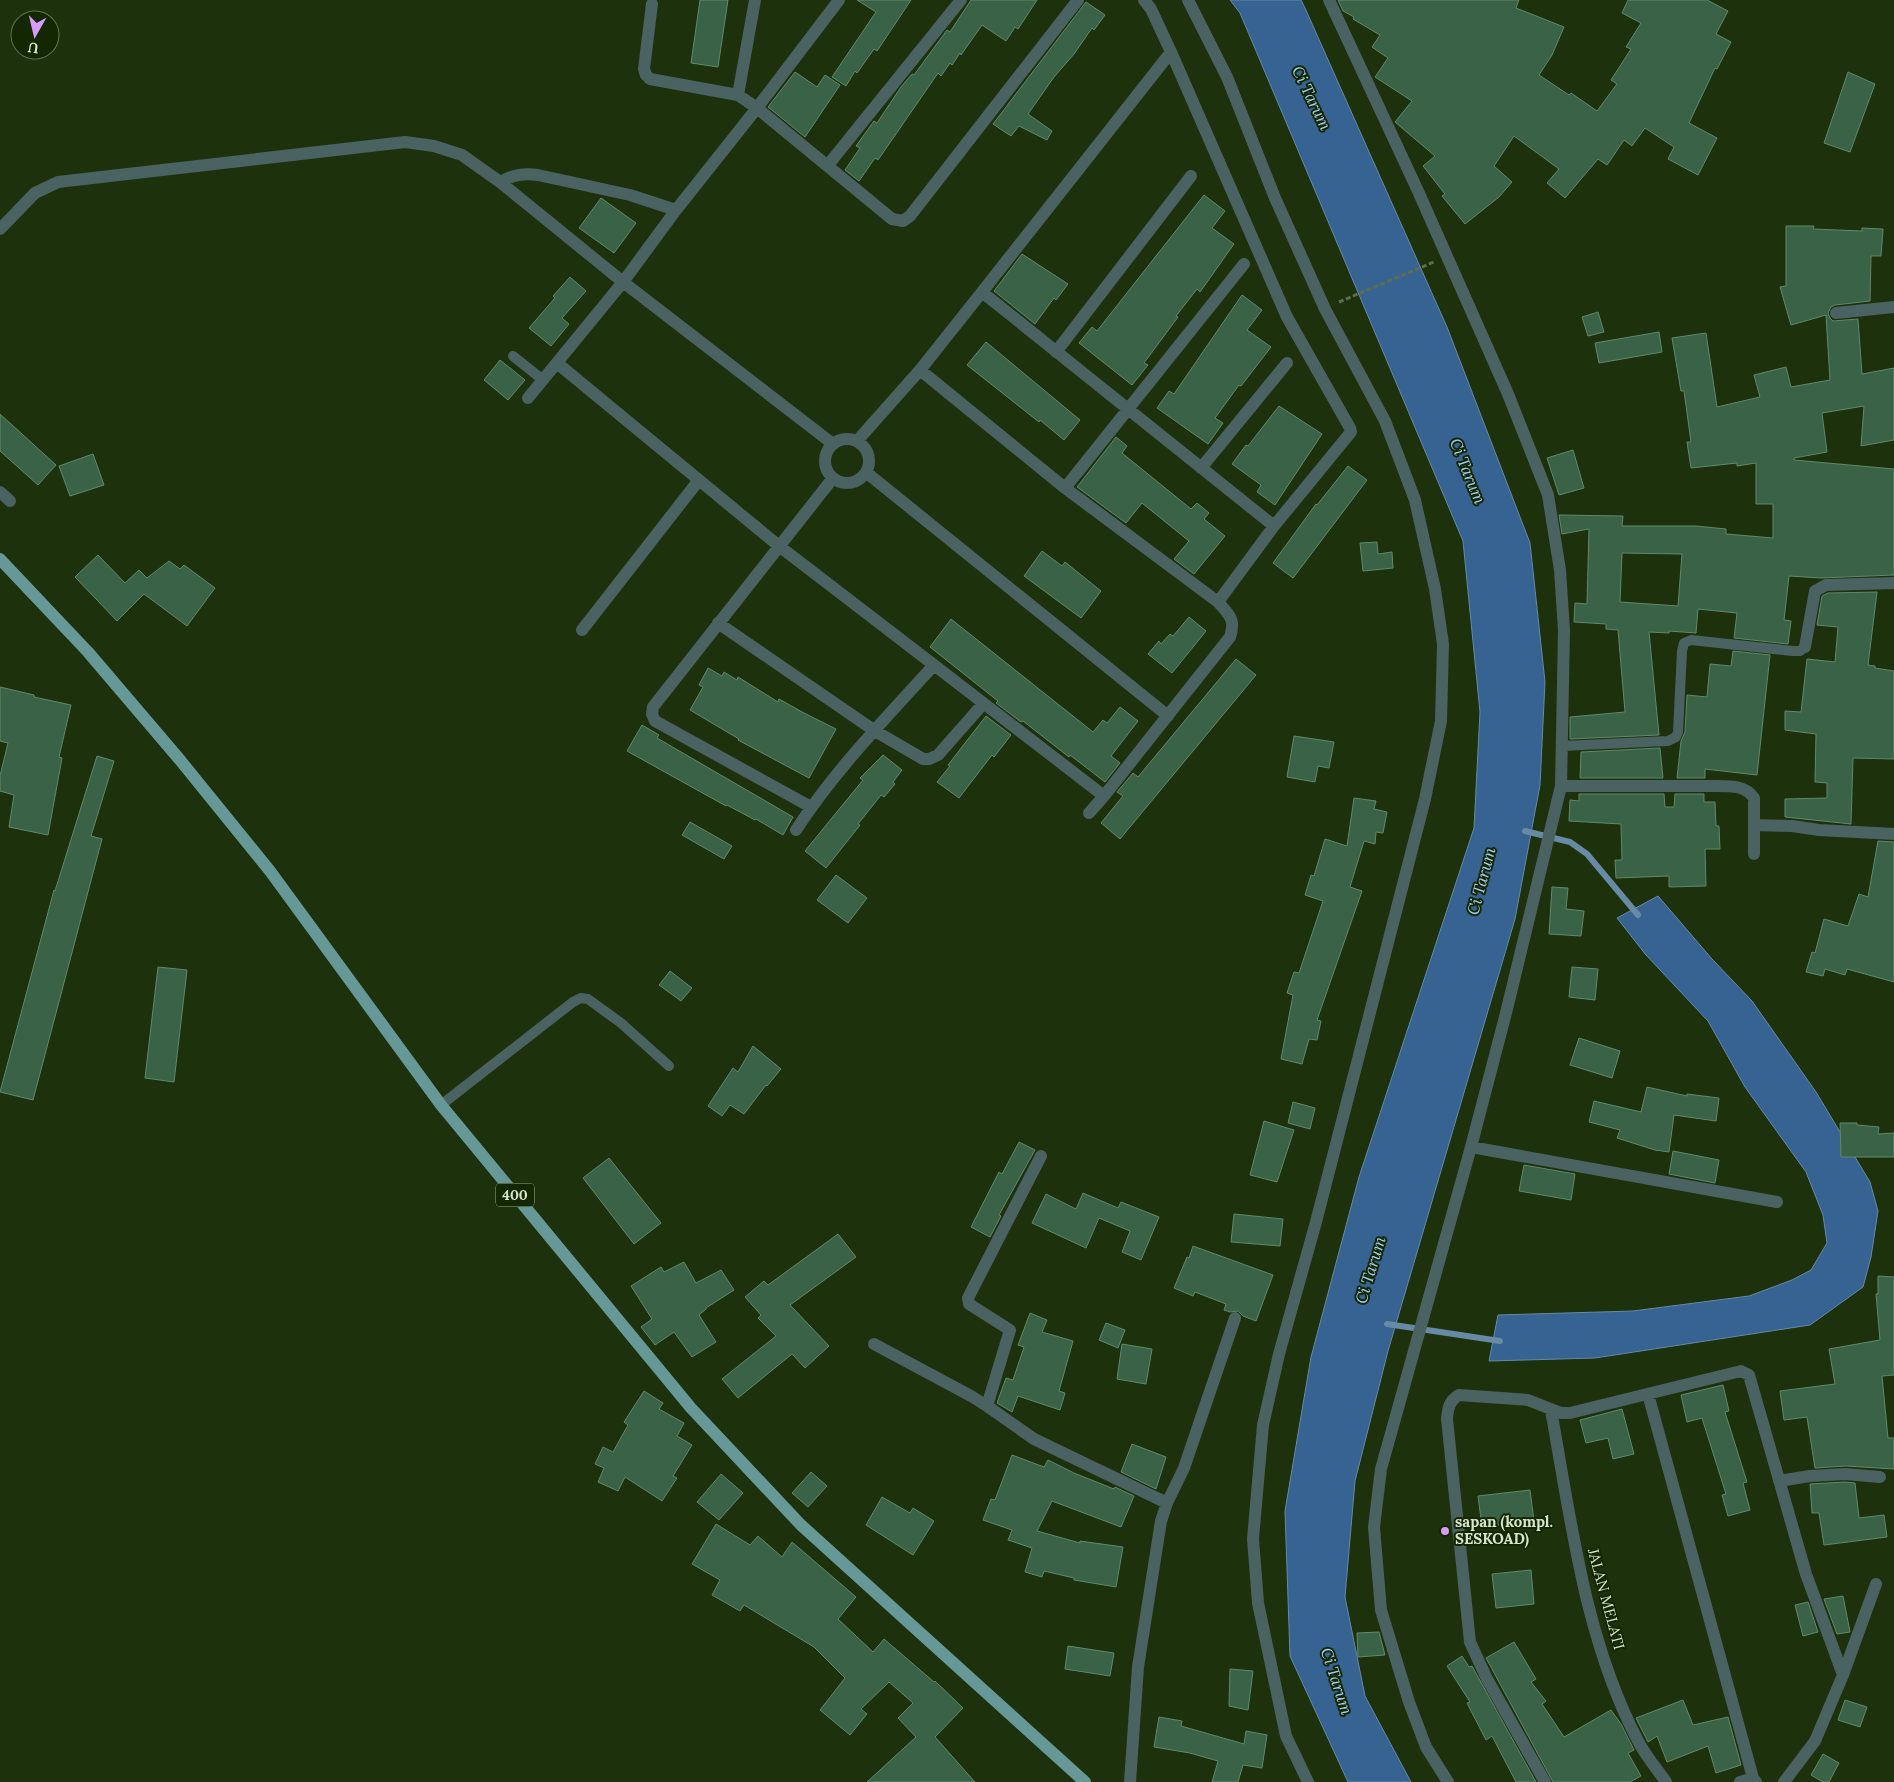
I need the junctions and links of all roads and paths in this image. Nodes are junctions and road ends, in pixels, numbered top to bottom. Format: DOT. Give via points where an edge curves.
graph roads {
  1 [pos="755,0"];
  2 [pos="839,0"];
  3 [pos="961,0"];
  4 [pos="1078,0"];
  5 [pos="1144,0"];
  6 [pos="1188,0"];
  7 [pos="1329,0"];
  8 [pos="652,4"];
  9 [pos="1171,52"];
  10 [pos="738,95"];
  11 [pos="757,108"];
  12 [pos="828,165"];
  13 [pos="1192,176"];
  14 [pos="500,182"];
  15 [pos="676,210"];
  16 [pos="0,229"];
  17 [pos="1435,262"];
  18 [pos="1244,264"];
  19 [pos="623,282"];
  20 [pos="982,292"];
  21 [pos="1332,305"];
  22 [pos="1894,307"];
  23 [pos="1836,313"];
  24 [pos="1056,352"];
  25 [pos="513,356"];
  26 [pos="557,363"];
  27 [pos="1287,363"];
  28 [pos="920,370"];
  29 [pos="543,380"];
  30 [pos="528,398"];
  31 [pos="1128,410"];
  32 [pos="857,442"];
  33 [pos="833,444"];
  34 [pos="1201,468"];
  35 [pos="867,473"];
  36 [pos="833,478"];
  37 [pos="699,480"];
  38 [pos="1065,488"];
  39 [pos="0,492"];
  40 [pos="10,501"];
  41 [pos="1274,526"];
  42 [pos="779,546"];
  43 [pos="0,559"];
  44 [pos="1894,583"];
  45 [pos="1218,602"];
  46 [pos="718,623"];
  47 [pos="582,630"];
  48 [pos="1805,648"];
  49 [pos="934,665"];
  50 [pos="983,704"];
  51 [pos="1168,716"];
  52 [pos="874,731"];
  53 [pos="1562,746"];
  54 [pos="1561,786"];
  55 [pos="1104,796"];
  56 [pos="812,807"];
  57 [pos="1088,813"];
  58 [pos="1754,825"];
  59 [pos="796,830"];
  60 [pos="1894,834"];
  61 [pos="1754,854"];
  62 [pos="670,1066"];
  63 [pos="441,1105"];
  64 [pos="1471,1147"];
  65 [pos="1041,1156"];
  66 [pos="1777,1202"];
  67 [pos="1235,1318"];
  68 [pos="874,1344"];
  69 [pos="1648,1394"];
  70 [pos="987,1406"];
  71 [pos="1551,1410"];
  72 [pos="1880,1477"];
  73 [pos="1779,1481"];
  74 [pos="1166,1503"];
  75 [pos="1876,1584"];
  76 [pos="1843,1675"];
  77 [pos="1755,1780"];
  78 [pos="1086,1782"];
  79 [pos="1130,1782"];
  80 [pos="1308,1782"];
  81 [pos="1448,1782"];
  82 [pos="1544,1782"];
  83 [pos="1666,1782"];
  84 [pos="1740,1782"];
  85 [pos="1784,1782"];
  1 -- 10 [label="street"];
  2 -- 11 [label="street"];
  3 -- 12 [label="street"];
  4 -- 12 [label="street" via="910,216 902,221 892,218"];
  5 -- 9 [label="street"];
  6 -- 80 [label="street" via="1227,77 1325,309 1385,421 1415,500 1436,589 1443,644 1441,721 1425,799 1263,1425 1253,1539 1258,1602 1286,1736"];
  7 -- 53 [label="street" via="1464,291 1548,495 1560,570 1564,630"];
  8 -- 10 [label="street" via="646,75 650,79"];
  9 -- 20 [label="street"];
  9 -- 41 [label="street" via="1287,317 1350,428 1348,437"];
  10 -- 11 [label="street"];
  11 -- 12 [label="street"];
  11 -- 15 [label="street"];
  13 -- 24 [label="street"];
  14 -- 15 [label="street" via="510,176 538,175"];
  14 -- 16 [label="street" via="462,156 434,146 405,142 58,182 35,193"];
  14 -- 19 [label="street"];
  15 -- 19 [label="street"];
  17 -- 21 [label="path"];
  18 -- 31 [label="street"];
  19 -- 26 [label="street"];
  19 -- 33 [label="street"];
  20 -- 24 [label="street"];
  20 -- 28 [label="street"];
  22 -- 23 [label="street"];
  24 -- 31 [label="street"];
  25 -- 29 [label="lane"];
  26 -- 29 [label="street"];
  26 -- 37 [label="street"];
  27 -- 34 [label="street"];
  28 -- 32 [label="street"];
  28 -- 38 [label="street"];
  29 -- 30 [label="street"];
  31 -- 34 [label="street"];
  31 -- 38 [label="street"];
  32 -- 33 [label="street" via="848,439"];
  32 -- 35 [label="street" via="870,458"];
  33 -- 36 [label="street" via="825,464"];
  34 -- 41 [label="street"];
  35 -- 36 [label="street" via="847,484"];
  35 -- 51 [label="street"];
  36 -- 42 [label="street"];
  37 -- 42 [label="street"];
  37 -- 47 [label="street"];
  38 -- 45 [label="street"];
  39 -- 40 [label="street"];
  41 -- 45 [label="street"];
  42 -- 46 [label="street"];
  42 -- 49 [label="street"];
  43 -- 63 [label="main road, 400" via="88,652 240,834"];
  44 -- 48 [label="street" via="1820,586 1815,590"];
  45 -- 51 [label="street" via="1232,619 1230,637"];
  46 -- 52 [label="street"];
  46 -- 56 [label="street" via="653,707 655,721"];
  48 -- 53 [label="lane" via="1793,651 1691,640 1684,643 1682,651 1676,737 1668,741"];
  49 -- 50 [label="street"];
  49 -- 52 [label="street"];
  50 -- 52 [label="street" via="938,755 929,759 923,759"];
  50 -- 55 [label="street"];
  51 -- 55 [label="street"];
  52 -- 56 [label="street"];
  53 -- 54 [label="street"];
  54 -- 58 [label="street" via="1734,786 1745,789 1754,798"];
  54 -- 64 [label="street"];
  55 -- 57 [label="street"];
  56 -- 59 [label="street"];
  58 -- 60 [label="street"];
  58 -- 61 [label="street"];
  62 -- 63 [label="lane" via="588,998 580,998"];
  63 -- 78 [label="main road, 400" via="733,1455 801,1525"];
  64 -- 66 [label="street"];
  64 -- 81 [label="street" via="1381,1470 1374,1527 1381,1610 1426,1747"];
  65 -- 70 [label="street" via="968,1298 969,1304 1010,1330"];
  67 -- 74 [label="street" via="1182,1473"];
  68 -- 70 [label="street"];
  69 -- 71 [label="street" via="1570,1413"];
  69 -- 73 [label="street" via="1741,1371 1749,1375"];
  69 -- 77 [label="street"];
  70 -- 74 [label="street" via="1034,1439"];
  71 -- 82 [label="street" via="1528,1400 1459,1395 1449,1406 1447,1419 1470,1642"];
  71 -- 83 [label="street, JALAN MELATI" via="1582,1583 1614,1688 1638,1742"];
  72 -- 73 [label="street" via="1845,1474"];
  73 -- 76 [label="street" via="1806,1574"];
  74 -- 79 [label="street" via="1138,1667"];
  75 -- 76 [label="street"];
  76 -- 85 [label="street" via="1814,1741"];
  77 -- 84 [label="street"];
}
